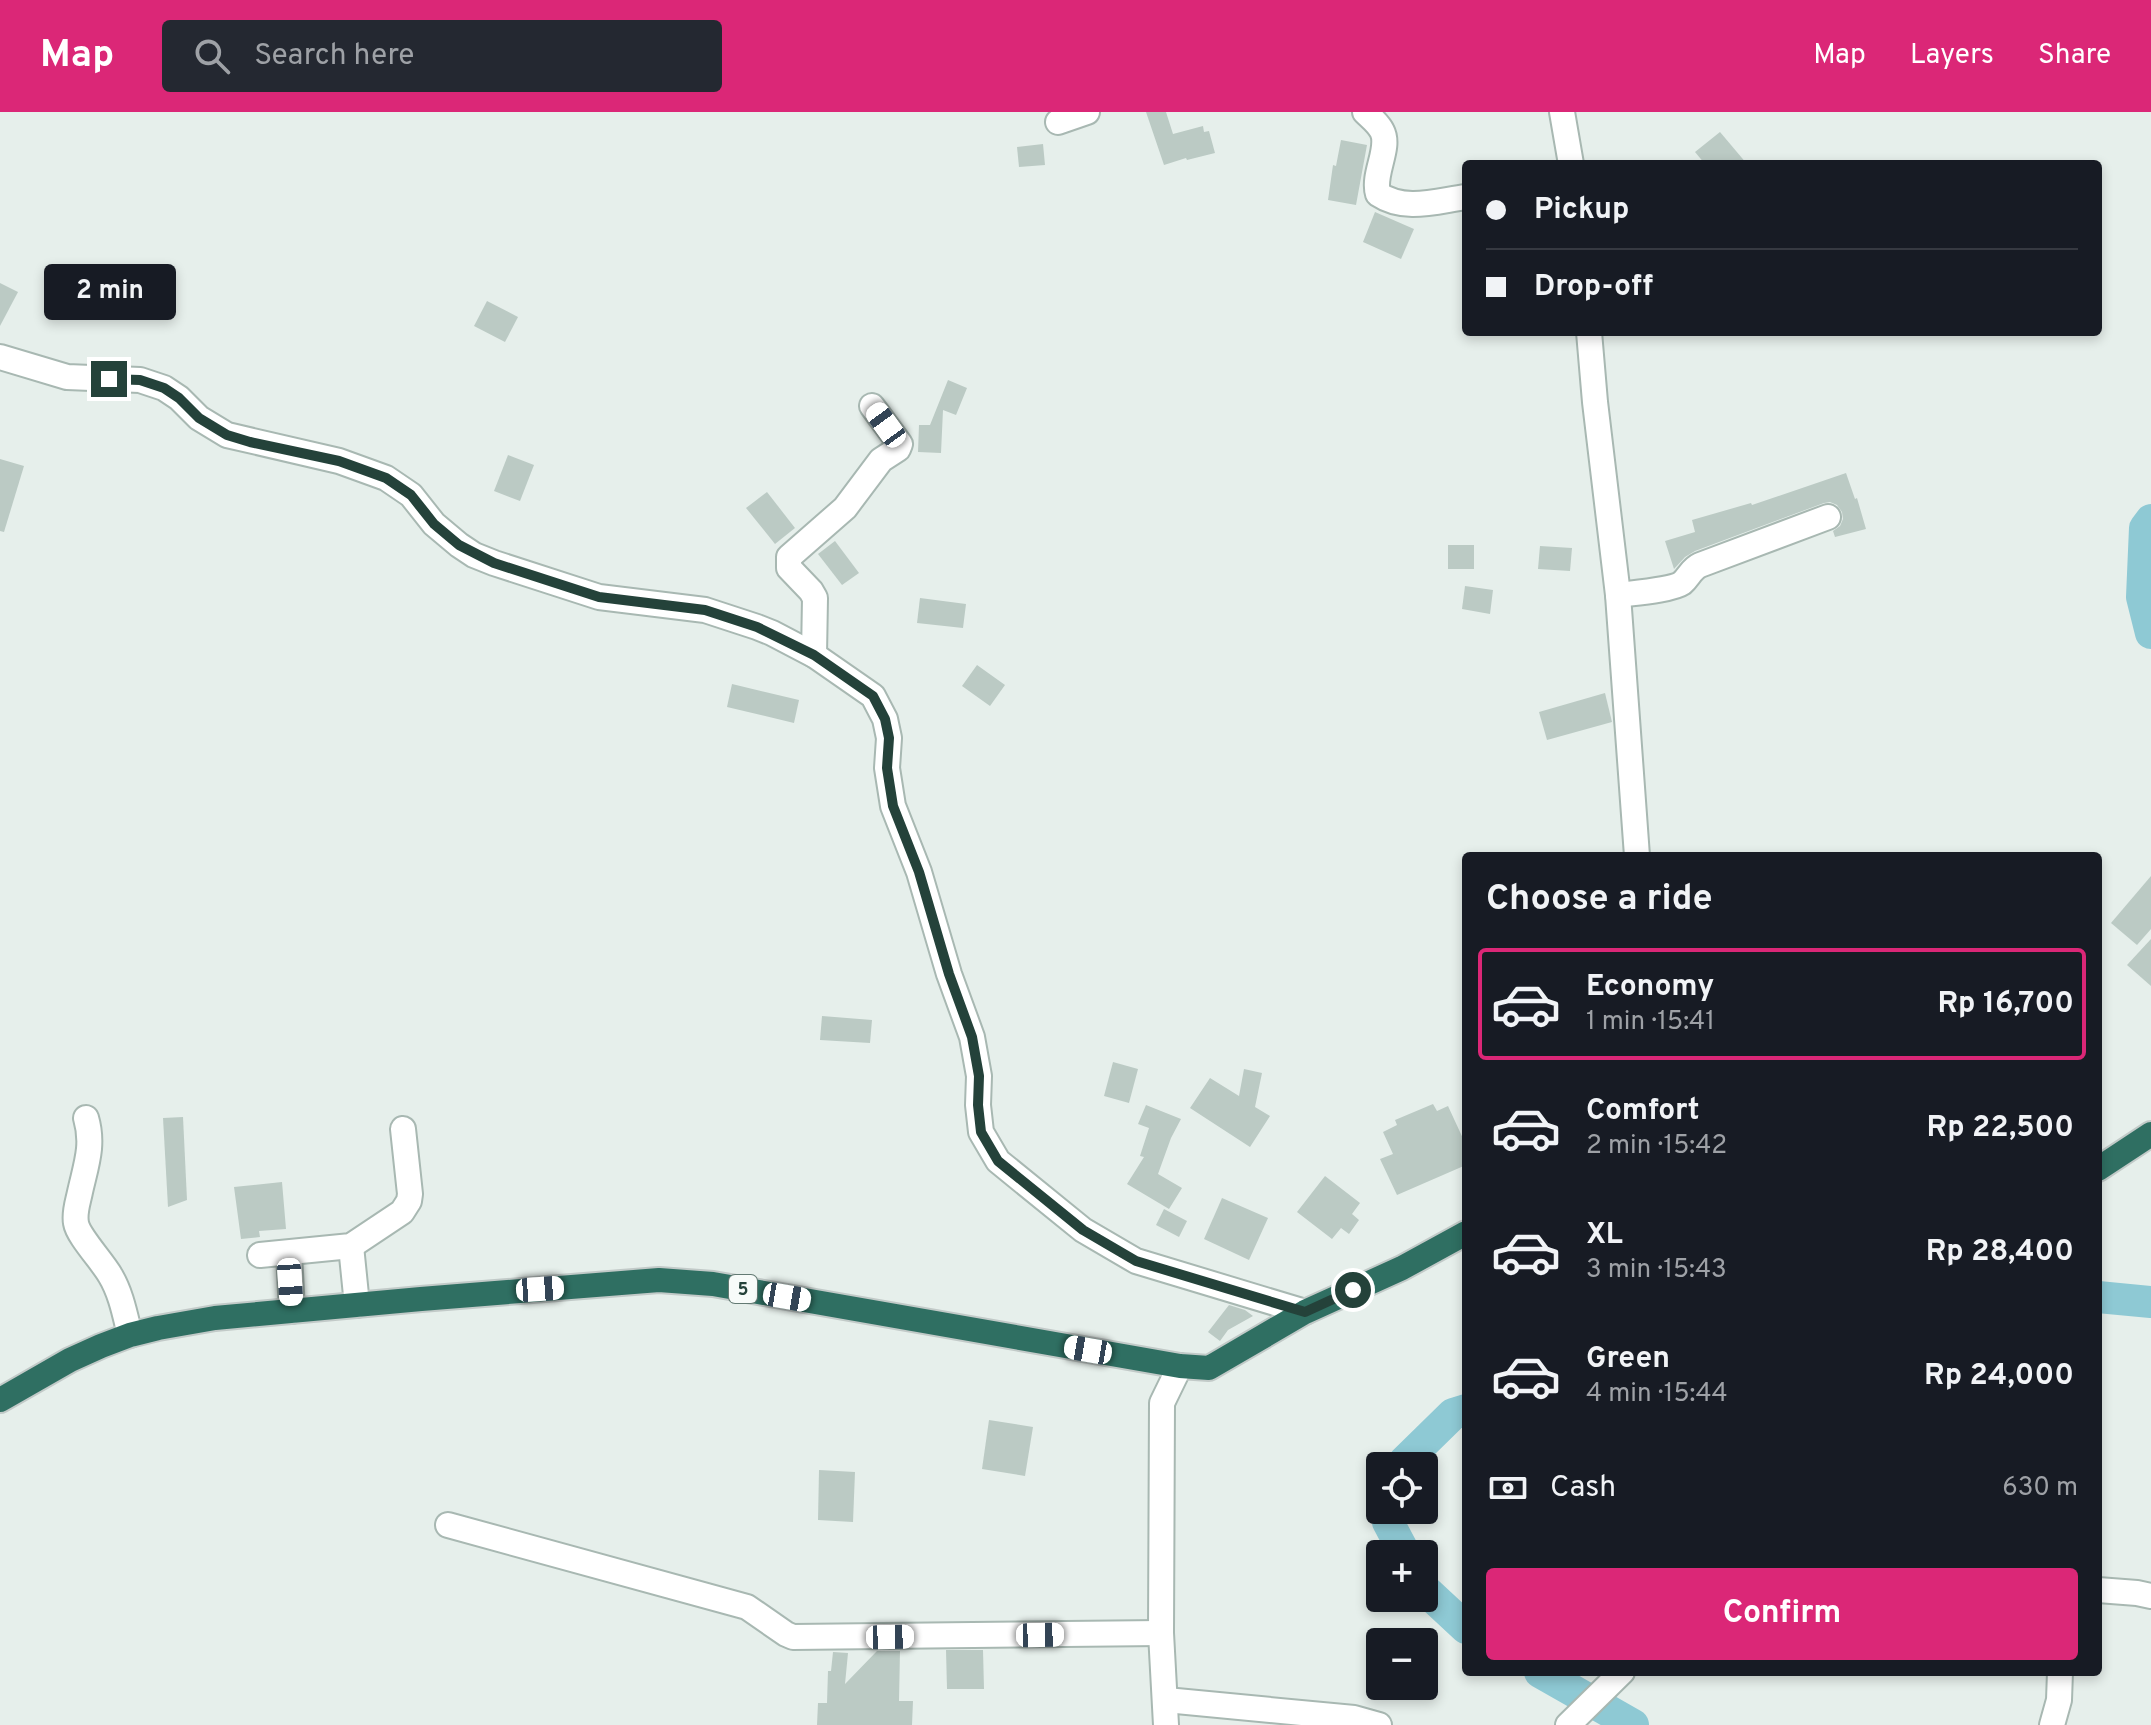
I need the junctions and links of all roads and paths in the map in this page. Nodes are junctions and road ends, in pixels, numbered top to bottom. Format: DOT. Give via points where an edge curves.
graph roads {
  1 [pos="1087,112"];
  2 [pos="1365,112"];
  3 [pos="1562,112"];
  4 [pos="1058,122"];
  5 [pos="1570,160"];
  6 [pos="1462,198"];
  7 [pos="1589,336"];
  8 [pos="0,357"];
  9 [pos="872,406"];
  10 [pos="1828,517"];
  11 [pos="1618,595"];
  12 [pos="814,655"];
  13 [pos="1637,852"];
  14 [pos="86,1118"];
  15 [pos="403,1129"];
  16 [pos="2151,1134"];
  17 [pos="2102,1166"];
  18 [pos="1462,1235"];
  19 [pos="351,1246"];
  20 [pos="289,1253"];
  21 [pos="260,1255"];
  22 [pos="357,1305"];
  23 [pos="292,1311"];
  24 [pos="1305,1312"];
  25 [pos="130,1335"];
  26 [pos="1180,1366"];
  27 [pos="0,1400"];
  28 [pos="448,1525"];
  29 [pos="2102,1590"];
  30 [pos="2151,1596"];
  31 [pos="1161,1633"];
  32 [pos="1618,1676"];
  33 [pos="2060,1676"];
  34 [pos="1166,1700"];
  35 [pos="1166,1725"];
  36 [pos="1379,1725"];
  37 [pos="1568,1725"];
  38 [pos="2052,1725"];
  1 -- 4 [label="street"];
  2 -- 6 [label="street" via="1385,136 1378,194 1418,205"];
  3 -- 5 [label="street"];
  7 -- 11 [label="street"];
  8 -- 12 [label="street" via="67,377 140,380 164,388 227,435 339,461 386,478 411,495 459,545 494,563 599,597 717,613"];
  9 -- 12 [label="street" via="900,444 898,449 881,460 845,508 788,562 815,598"];
  10 -- 11 [label="street" via="1693,568 1678,585"];
  11 -- 13 [label="street"];
  12 -- 24 [label="street" via="873,696 885,719 893,806 972,1037 981,1132 998,1161 1083,1230 1136,1261"];
  14 -- 25 [label="street" via="91,1147 77,1228 111,1277"];
  15 -- 19 [label="street" via="409,1201 402,1212"];
  16 -- 17 [label="highway"];
  18 -- 24 [label="highway, 5"];
  19 -- 20 [label="street"];
  19 -- 22 [label="street"];
  20 -- 21 [label="street"];
  20 -- 23 [label="street"];
  22 -- 23 [label="highway, 5"];
  22 -- 26 [label="highway, 5" via="659,1280 713,1284"];
  23 -- 25 [label="highway, 5" via="215,1318"];
  24 -- 26 [label="highway, 5" via="1209,1368"];
  25 -- 27 [label="highway, 5" via="70,1360"];
  26 -- 31 [label="street" via="1162,1403"];
  28 -- 31 [label="street" via="747,1607 793,1637"];
  29 -- 30 [label="street"];
  31 -- 34 [label="street"];
  32 -- 37 [label="street"];
  33 -- 38 [label="street"];
  34 -- 35 [label="street"];
  34 -- 36 [label="street" via="1354,1718"];
}
